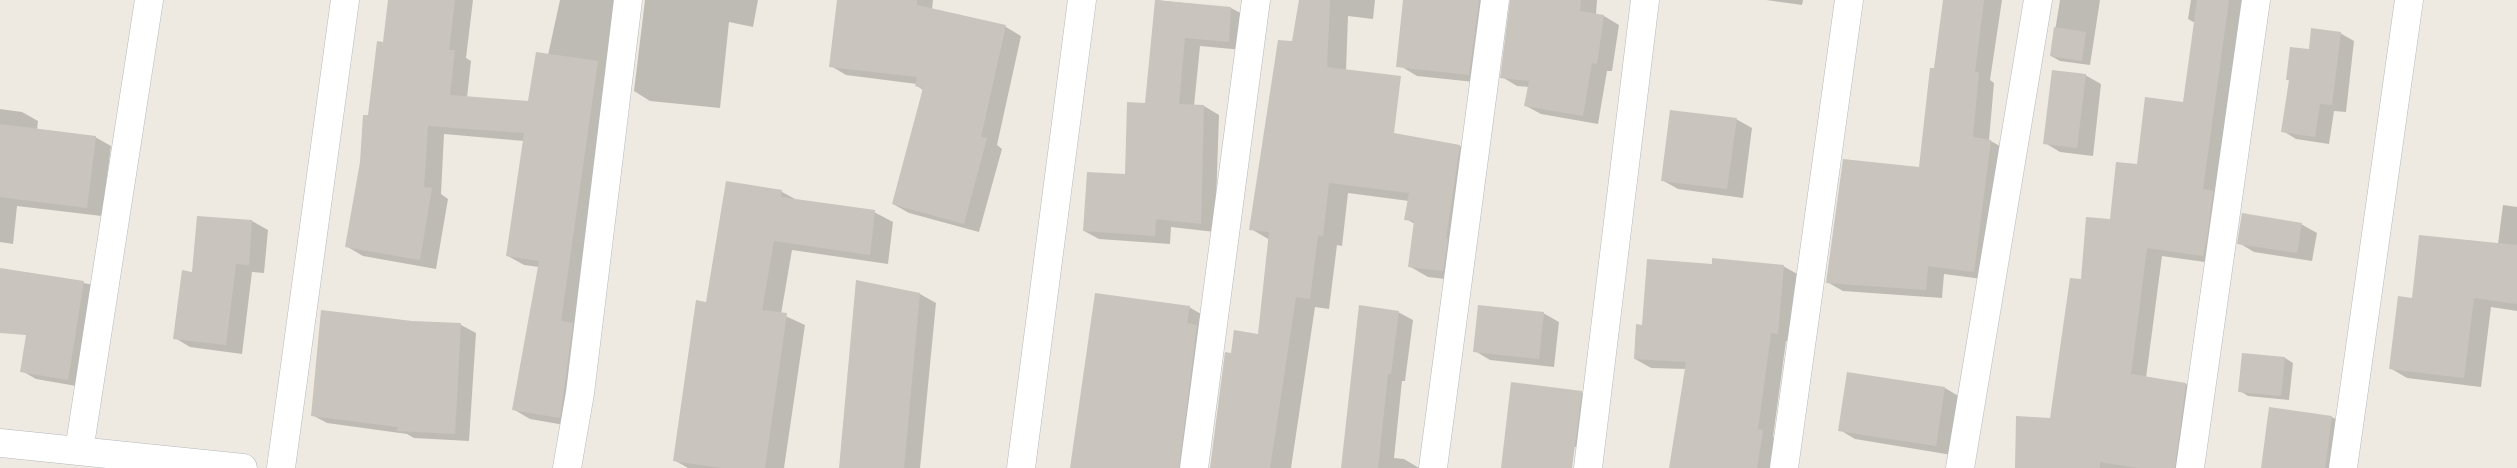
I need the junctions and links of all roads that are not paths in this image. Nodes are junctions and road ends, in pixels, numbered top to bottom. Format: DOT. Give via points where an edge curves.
graph roads {
  1 [pos="149,0"];
  2 [pos="345,0"];
  3 [pos="628,0"];
  4 [pos="1082,0"];
  5 [pos="1256,0"];
  6 [pos="1496,0"];
  7 [pos="1645,0"];
  8 [pos="1849,0"];
  9 [pos="2038,0"];
  10 [pos="2256,0"];
  11 [pos="2409,0"];
  12 [pos="0,443"];
  13 [pos="79,451"];
  14 [pos="243,468"];
  15 [pos="281,468"];
  16 [pos="568,468"];
  17 [pos="1021,468"];
  18 [pos="1194,468"];
  19 [pos="1433,468"];
  20 [pos="1588,468"];
  21 [pos="1784,468"];
  22 [pos="1960,468"];
  23 [pos="2190,468"];
  24 [pos="2343,468"];
  1 -- 13 [label="street"];
  2 -- 15 [label="street"];
  3 -- 16 [label="street"];
  4 -- 17 [label="street"];
  5 -- 18 [label="street"];
  6 -- 19 [label="street"];
  7 -- 20 [label="street"];
  8 -- 21 [label="street"];
  9 -- 22 [label="street"];
  10 -- 23 [label="street"];
  11 -- 24 [label="street"];
  12 -- 13 [label="street"];
  13 -- 14 [label="street"];
}
